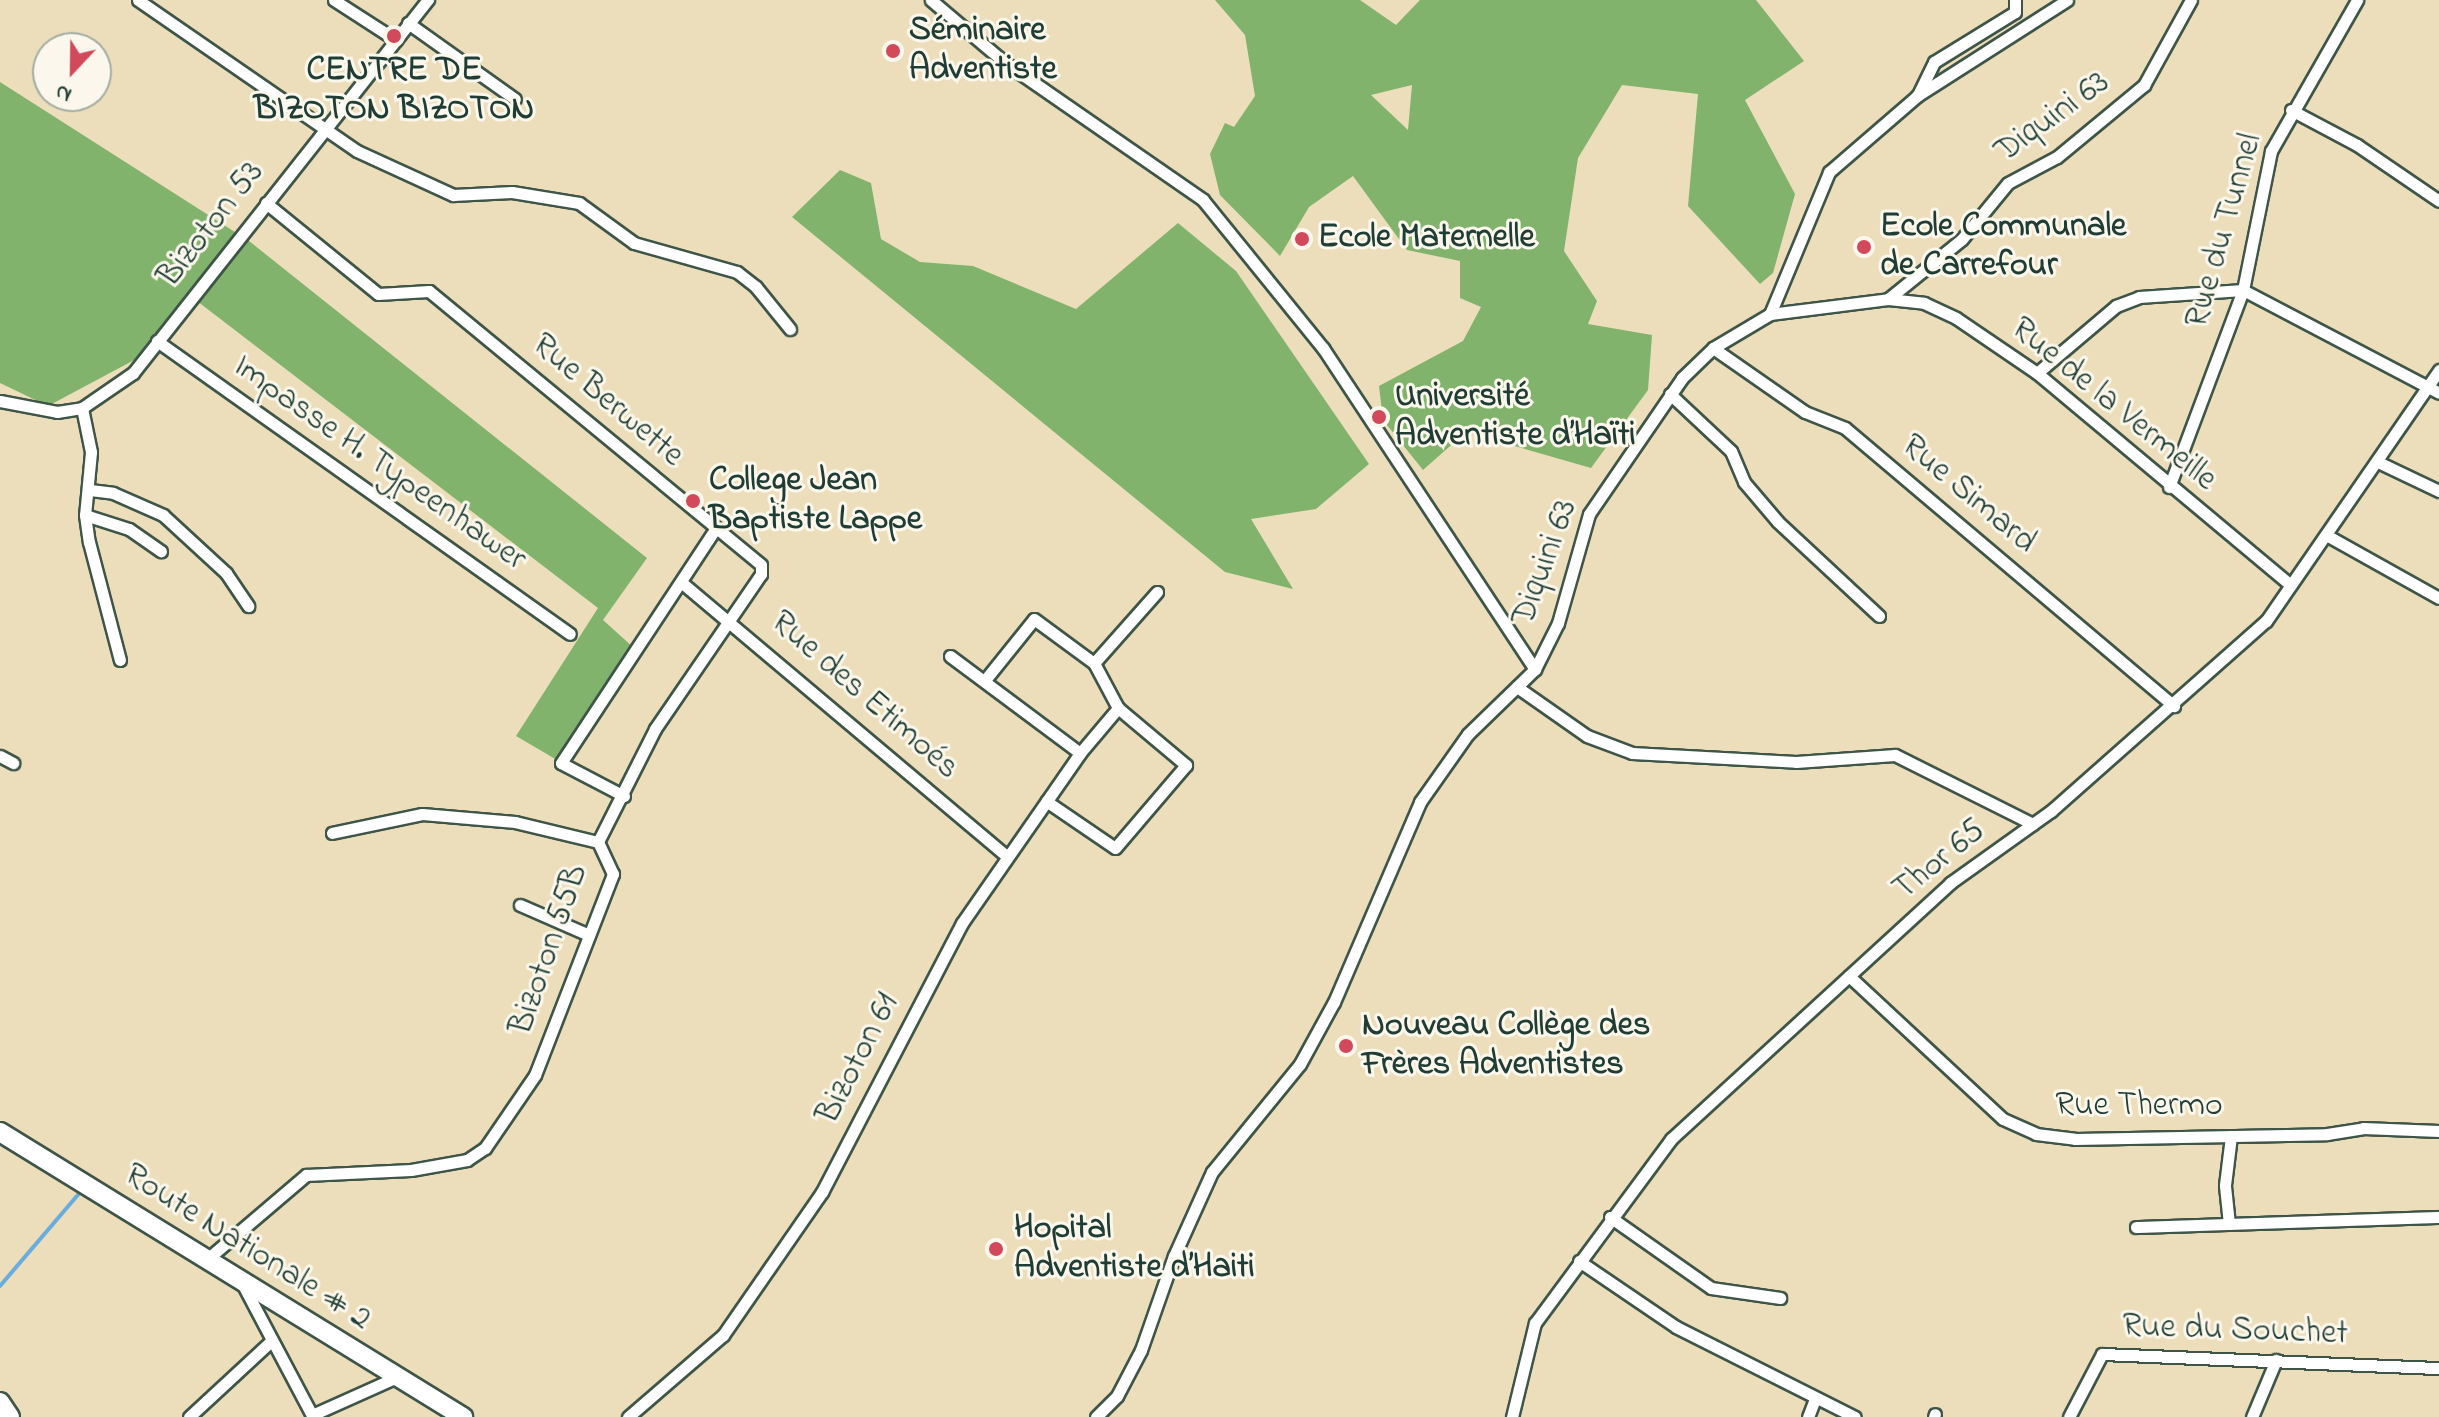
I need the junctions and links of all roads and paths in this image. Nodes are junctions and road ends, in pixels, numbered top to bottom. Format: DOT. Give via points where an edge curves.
graph roads {
  1 [pos="138,0"];
  2 [pos="334,0"];
  3 [pos="428,0"];
  4 [pos="931,0"];
  5 [pos="2015,0"];
  6 [pos="2067,0"];
  7 [pos="2191,0"];
  8 [pos="2357,0"];
  9 [pos="408,23"];
  10 [pos="396,40"];
  11 [pos="1917,96"];
  12 [pos="515,99"];
  13 [pos="2291,110"];
  14 [pos="324,127"];
  15 [pos="2439,201"];
  16 [pos="266,203"];
  17 [pos="2243,290"];
  18 [pos="1888,299"];
  19 [pos="1770,314"];
  20 [pos="790,329"];
  21 [pos="157,341"];
  22 [pos="1713,348"];
  23 [pos="2439,370"];
  24 [pos="2037,373"];
  25 [pos="2434,390"];
  26 [pos="1670,394"];
  27 [pos="0,401"];
  28 [pos="82,408"];
  29 [pos="2378,462"];
  30 [pos="2169,487"];
  31 [pos="90,490"];
  32 [pos="2439,491"];
  33 [pos="85,515"];
  34 [pos="716,528"];
  35 [pos="2328,536"];
  36 [pos="161,551"];
  37 [pos="681,582"];
  38 [pos="2288,583"];
  39 [pos="1157,592"];
  40 [pos="2439,598"];
  41 [pos="248,606"];
  42 [pos="1879,616"];
  43 [pos="729,618"];
  44 [pos="570,634"];
  45 [pos="950,656"];
  46 [pos="120,660"];
  47 [pos="1094,663"];
  48 [pos="1535,669"];
  49 [pos="985,680"];
  50 [pos="1517,687"];
  51 [pos="2174,706"];
  52 [pos="1118,708"];
  53 [pos="1080,753"];
  54 [pos="0,756"];
  55 [pos="13,763"];
  56 [pos="624,796"];
  57 [pos="1046,801"];
  58 [pos="2033,824"];
  59 [pos="332,833"];
  60 [pos="598,842"];
  61 [pos="1007,857"];
  62 [pos="520,905"];
  63 [pos="589,935"];
  64 [pos="1849,976"];
  65 [pos="2439,1131"];
  66 [pos="0,1132"];
  67 [pos="2231,1136"];
  68 [pos="1610,1217"];
  69 [pos="2439,1217"];
  70 [pos="2229,1224"];
  71 [pos="2136,1227"];
  72 [pos="205,1261"];
  73 [pos="1579,1261"];
  74 [pos="243,1285"];
  75 [pos="1780,1298"];
  76 [pos="269,1343"];
  77 [pos="2276,1360"];
  78 [pos="2439,1368"];
  79 [pos="397,1377"];
  80 [pos="1814,1401"];
  81 [pos="0,1402"];
  82 [pos="313,1416"];
  83 [pos="10,1417"];
  84 [pos="189,1417"];
  85 [pos="463,1417"];
  86 [pos="628,1417"];
  87 [pos="1096,1417"];
  88 [pos="1512,1417"];
  89 [pos="1808,1417"];
  90 [pos="1855,1417"];
  91 [pos="2069,1417"];
  92 [pos="2252,1417"];
  1 -- 14 [label="street"];
  2 -- 10 [label="street"];
  3 -- 9 [label="street, Bizoton 53"];
  4 -- 48 [label="street" via="1004,62 1203,200 1323,348"];
  5 -- 11 [label="street" via="2015,12 1934,62"];
  6 -- 11 [label="street"];
  7 -- 18 [label="street, Diquini 63" via="2144,85 2057,157 2008,183 1962,239"];
  8 -- 13 [label="street, Rue du Tunnel"];
  9 -- 10 [label="street, Bizoton 53"];
  9 -- 12 [label="street"];
  10 -- 14 [label="street, Bizoton 53"];
  11 -- 19 [label="street" via="1829,172"];
  13 -- 15 [label="street" via="2357,145"];
  13 -- 17 [label="street, Rue du Tunnel" via="2271,151"];
  14 -- 16 [label="street, Bizoton 53"];
  14 -- 20 [label="street" via="357,151 453,195 512,192 579,203 634,243 737,272"];
  16 -- 21 [label="street, Bizoton 53"];
  16 -- 34 [label="street, Rue Berwette" via="378,294 429,291"];
  17 -- 24 [label="street" via="2139,297 2116,306"];
  17 -- 25 [label="street"];
  17 -- 30 [label="street, Rue du Tunnel"];
  18 -- 19 [label="street, Diquini 63"];
  18 -- 24 [label="street, Rue de la Vermeille" via="1924,303 1956,318"];
  19 -- 22 [label="street, Diquini 63"];
  21 -- 28 [label="street, Bizoton 53" via="114,390"];
  21 -- 44 [label="street, Impasse H. Typeenhawer"];
  22 -- 26 [label="street, Diquini 63"];
  22 -- 51 [label="street, Rue Simard" via="1805,412 1845,428"];
  23 -- 25 [label="street, Thor 65"];
  24 -- 30 [label="street, Rue de la Vermeille"];
  25 -- 29 [label="street, Thor 65"];
  26 -- 42 [label="street" via="1731,451 1744,482 1778,522"];
  26 -- 48 [label="street, Diquini 63" via="1589,514 1558,623"];
  27 -- 28 [label="street, Bizoton 53" via="57,412"];
  28 -- 31 [label="street" via="89,432"];
  29 -- 32 [label="street"];
  29 -- 35 [label="street, Thor 65"];
  30 -- 38 [label="street, Rue de la Vermeille"];
  31 -- 33 [label="street"];
  31 -- 41 [label="street" via="113,493 163,515 226,573"];
  33 -- 36 [label="street" via="129,529"];
  33 -- 46 [label="street"];
  34 -- 37 [label="street"];
  34 -- 43 [label="street, Rue Berwette" via="762,570"];
  35 -- 38 [label="street, Thor 65"];
  35 -- 40 [label="street"];
  37 -- 43 [label="street, Rue des Etimoés"];
  37 -- 56 [label="street" via="561,763"];
  38 -- 51 [label="street, Thor 65" via="2266,621"];
  39 -- 47 [label="street"];
  43 -- 56 [label="street, Rue Berwette" via="655,729"];
  43 -- 61 [label="street, Rue des Etimoés"];
  45 -- 49 [label="street"];
  47 -- 49 [label="street" via="1034,619"];
  47 -- 52 [label="street"];
  48 -- 50 [label="street, Diquini 63"];
  49 -- 53 [label="street"];
  50 -- 58 [label="street" via="1587,736 1632,753 1796,762 1895,755"];
  50 -- 87 [label="street, Diquini 63" via="1468,734 1420,802 1334,1002 1300,1064 1212,1172 1174,1256 1141,1350 1117,1396"];
  51 -- 58 [label="street, Thor 65"];
  52 -- 53 [label="street, Bizoton 61"];
  52 -- 57 [label="street" via="1184,761 1185,769 1115,848"];
  53 -- 57 [label="street, Bizoton 61"];
  54 -- 55 [label="street"];
  56 -- 60 [label="street, Rue Berwette"];
  57 -- 61 [label="street, Bizoton 61"];
  58 -- 64 [label="street, Thor 65" via="1950,883"];
  59 -- 60 [label="street, Bizoton 55B" via="422,814 515,822"];
  60 -- 63 [label="street, Bizoton 55B" via="614,867"];
  61 -- 86 [label="street, Bizoton 61" via="962,923 822,1192 723,1335"];
  62 -- 63 [label="street"];
  63 -- 72 [label="street, Bizoton 55B" via="535,1075 485,1148 467,1160 411,1170 306,1175"];
  64 -- 67 [label="street, Rue Thermo" via="2003,1119 2036,1134 2075,1139"];
  64 -- 68 [label="street, Thor 65" via="1671,1139"];
  65 -- 67 [label="street, Rue Thermo" via="2363,1128"];
  66 -- 72 [label="main road, Route Nationale # 2"];
  67 -- 70 [label="street" via="2225,1185"];
  68 -- 73 [label="street, Thor 65"];
  68 -- 75 [label="street" via="1711,1288"];
  69 -- 70 [label="street"];
  70 -- 71 [label="street"];
  72 -- 74 [label="main road, Route Nationale # 2"];
  73 -- 80 [label="street" via="1676,1327"];
  73 -- 88 [label="street, Thor 65" via="1535,1323"];
  74 -- 76 [label="street"];
  74 -- 79 [label="main road, Route Nationale # 2"];
  76 -- 82 [label="street"];
  76 -- 84 [label="street"];
  77 -- 78 [label="street, Rue du Souchet"];
  77 -- 91 [label="street, Rue du Souchet" via="2102,1354"];
  77 -- 92 [label="street"];
  79 -- 82 [label="street"];
  79 -- 85 [label="main road, Route Nationale # 2"];
  80 -- 89 [label="street"];
  80 -- 90 [label="street"];
  81 -- 83 [label="main road"];
}
